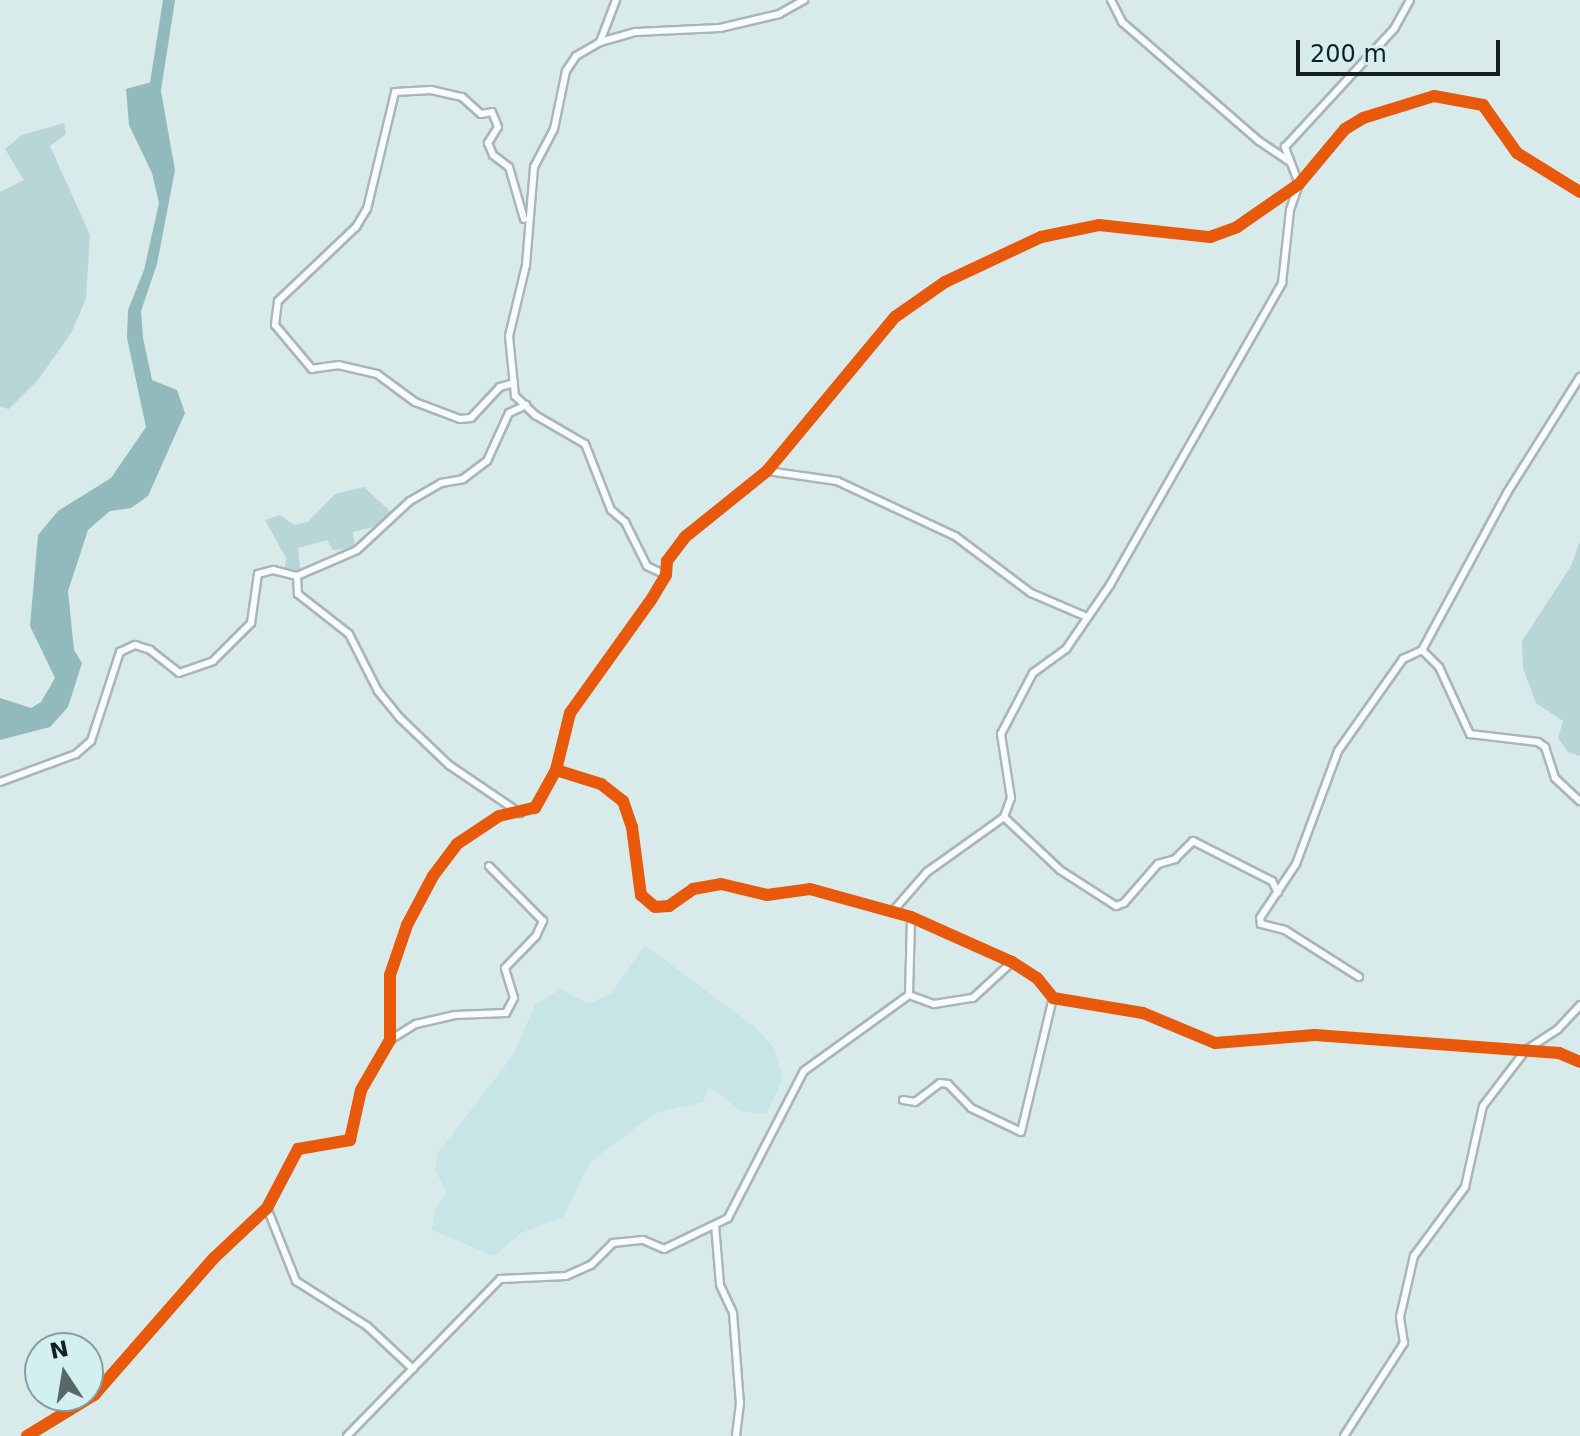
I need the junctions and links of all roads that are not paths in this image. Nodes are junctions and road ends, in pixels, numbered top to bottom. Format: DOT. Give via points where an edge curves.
graph roads {
  1 [pos="616,0"];
  2 [pos="804,0"];
  3 [pos="1111,0"];
  4 [pos="1410,0"];
  5 [pos="600,42"];
  6 [pos="1290,162"];
  7 [pos="1299,184"];
  8 [pos="1580,192"];
  9 [pos="526,226"];
  10 [pos="1580,377"];
  11 [pos="514,383"];
  12 [pos="526,405"];
  13 [pos="767,471"];
  14 [pos="666,575"];
  15 [pos="297,576"];
  16 [pos="1085,616"];
  17 [pos="1422,650"];
  18 [pos="556,770"];
  19 [pos="0,782"];
  20 [pos="1580,801"];
  21 [pos="521,814"];
  22 [pos="1004,817"];
  23 [pos="489,866"];
  24 [pos="1278,893"];
  25 [pos="893,911"];
  26 [pos="911,917"];
  27 [pos="1012,962"];
  28 [pos="1359,977"];
  29 [pos="909,995"];
  30 [pos="1053,998"];
  31 [pos="1580,1005"];
  32 [pos="390,1040"];
  33 [pos="1526,1050"];
  34 [pos="1580,1062"];
  35 [pos="903,1100"];
  36 [pos="267,1208"];
  37 [pos="715,1225"];
  38 [pos="413,1369"];
  39 [pos="27,1436"];
  40 [pos="347,1436"];
  41 [pos="736,1436"];
  42 [pos="1344,1436"];
  1 -- 5 [label="street"];
  2 -- 5 [label="street" via="779,14 720,28 636,32"];
  3 -- 6 [label="street" via="1122,22"];
  4 -- 6 [label="street" via="1394,29 1285,147"];
  5 -- 9 [label="street" via="576,56 566,71 554,129 534,167"];
  6 -- 7 [label="street"];
  7 -- 8 [label="street" via="1345,129 1363,118 1434,96 1483,105 1517,153"];
  7 -- 13 [label="street" via="1237,227 1210,237 1099,225 1041,237 945,282 895,317"];
  7 -- 16 [label="street" via="1290,210 1282,283 1260,328 1110,585"];
  9 -- 11 [label="street" via="526,265 509,336"];
  9 -- 11 [label="street" via="509,167 493,155 488,143 498,127 492,112 481,114 462,97 431,90 395,92 367,209 356,227 278,301 275,325 312,369 339,365 377,374 415,402 460,419 471,418 500,387"];
  10 -- 17 [label="street" via="1507,493"];
  11 -- 12 [label="street" via="515,396"];
  12 -- 14 [label="street" via="585,444 611,510 625,522 647,566"];
  12 -- 15 [label="street" via="509,413 487,461 463,479 427,489 357,550"];
  13 -- 14 [label="street" via="685,537 667,561"];
  13 -- 16 [label="street" via="837,481 955,536 1031,593"];
  14 -- 18 [label="street" via="570,713"];
  15 -- 19 [label="street" via="273,570 258,574 251,623 199,668 179,673 135,645 120,652 91,741 76,754"];
  15 -- 21 [label="street" via="298,594 349,634 378,691 400,718 449,765"];
  16 -- 22 [label="street" via="1066,649 1033,673 1001,734 1011,798"];
  17 -- 20 [label="street" via="1439,667 1470,734 1538,742 1545,747 1555,778"];
  17 -- 24 [label="street" via="1403,659 1338,751 1296,864"];
  18 -- 21 [label="street" via="535,808"];
  18 -- 25 [label="street" via="601,784 623,801 641,895 655,907 669,906 693,889 727,884 767,895 810,889"];
  21 -- 32 [label="street" via="499,816 457,844 433,876 407,925 390,975"];
  22 -- 24 [label="street" via="1060,870 1116,906 1158,864 1175,859 1193,841 1272,881"];
  22 -- 25 [label="street" via="927,872"];
  23 -- 32 [label="street" via="543,921 505,968 514,998 506,1013 455,1015 416,1024"];
  24 -- 28 [label="street" via="1261,924 1285,930"];
  25 -- 26 [label="street"];
  26 -- 27 [label="street"];
  26 -- 29 [label="street"];
  27 -- 29 [label="street" via="973,998 934,1004"];
  27 -- 30 [label="street" via="1037,978"];
  29 -- 37 [label="street" via="804,1071 728,1218"];
  30 -- 33 [label="street" via="1143,1013 1215,1043 1315,1035"];
  30 -- 35 [label="street" via="1021,1132 971,1108 948,1084 940,1083 915,1102"];
  31 -- 33 [label="street" via="1558,1029"];
  32 -- 36 [label="street" via="361,1090 350,1140 298,1149"];
  33 -- 34 [label="street" via="1559,1053"];
  33 -- 42 [label="street" via="1483,1106 1465,1187 1414,1256 1400,1317 1404,1343"];
  36 -- 38 [label="street" via="296,1281 367,1326"];
  36 -- 39 [label="street" via="214,1258 94,1395"];
  37 -- 38 [label="street" via="664,1249 643,1240 613,1243 591,1265 566,1276 500,1279"];
  37 -- 41 [label="street" via="720,1285 733,1313 740,1403"];
  38 -- 40 [label="street"];
}
